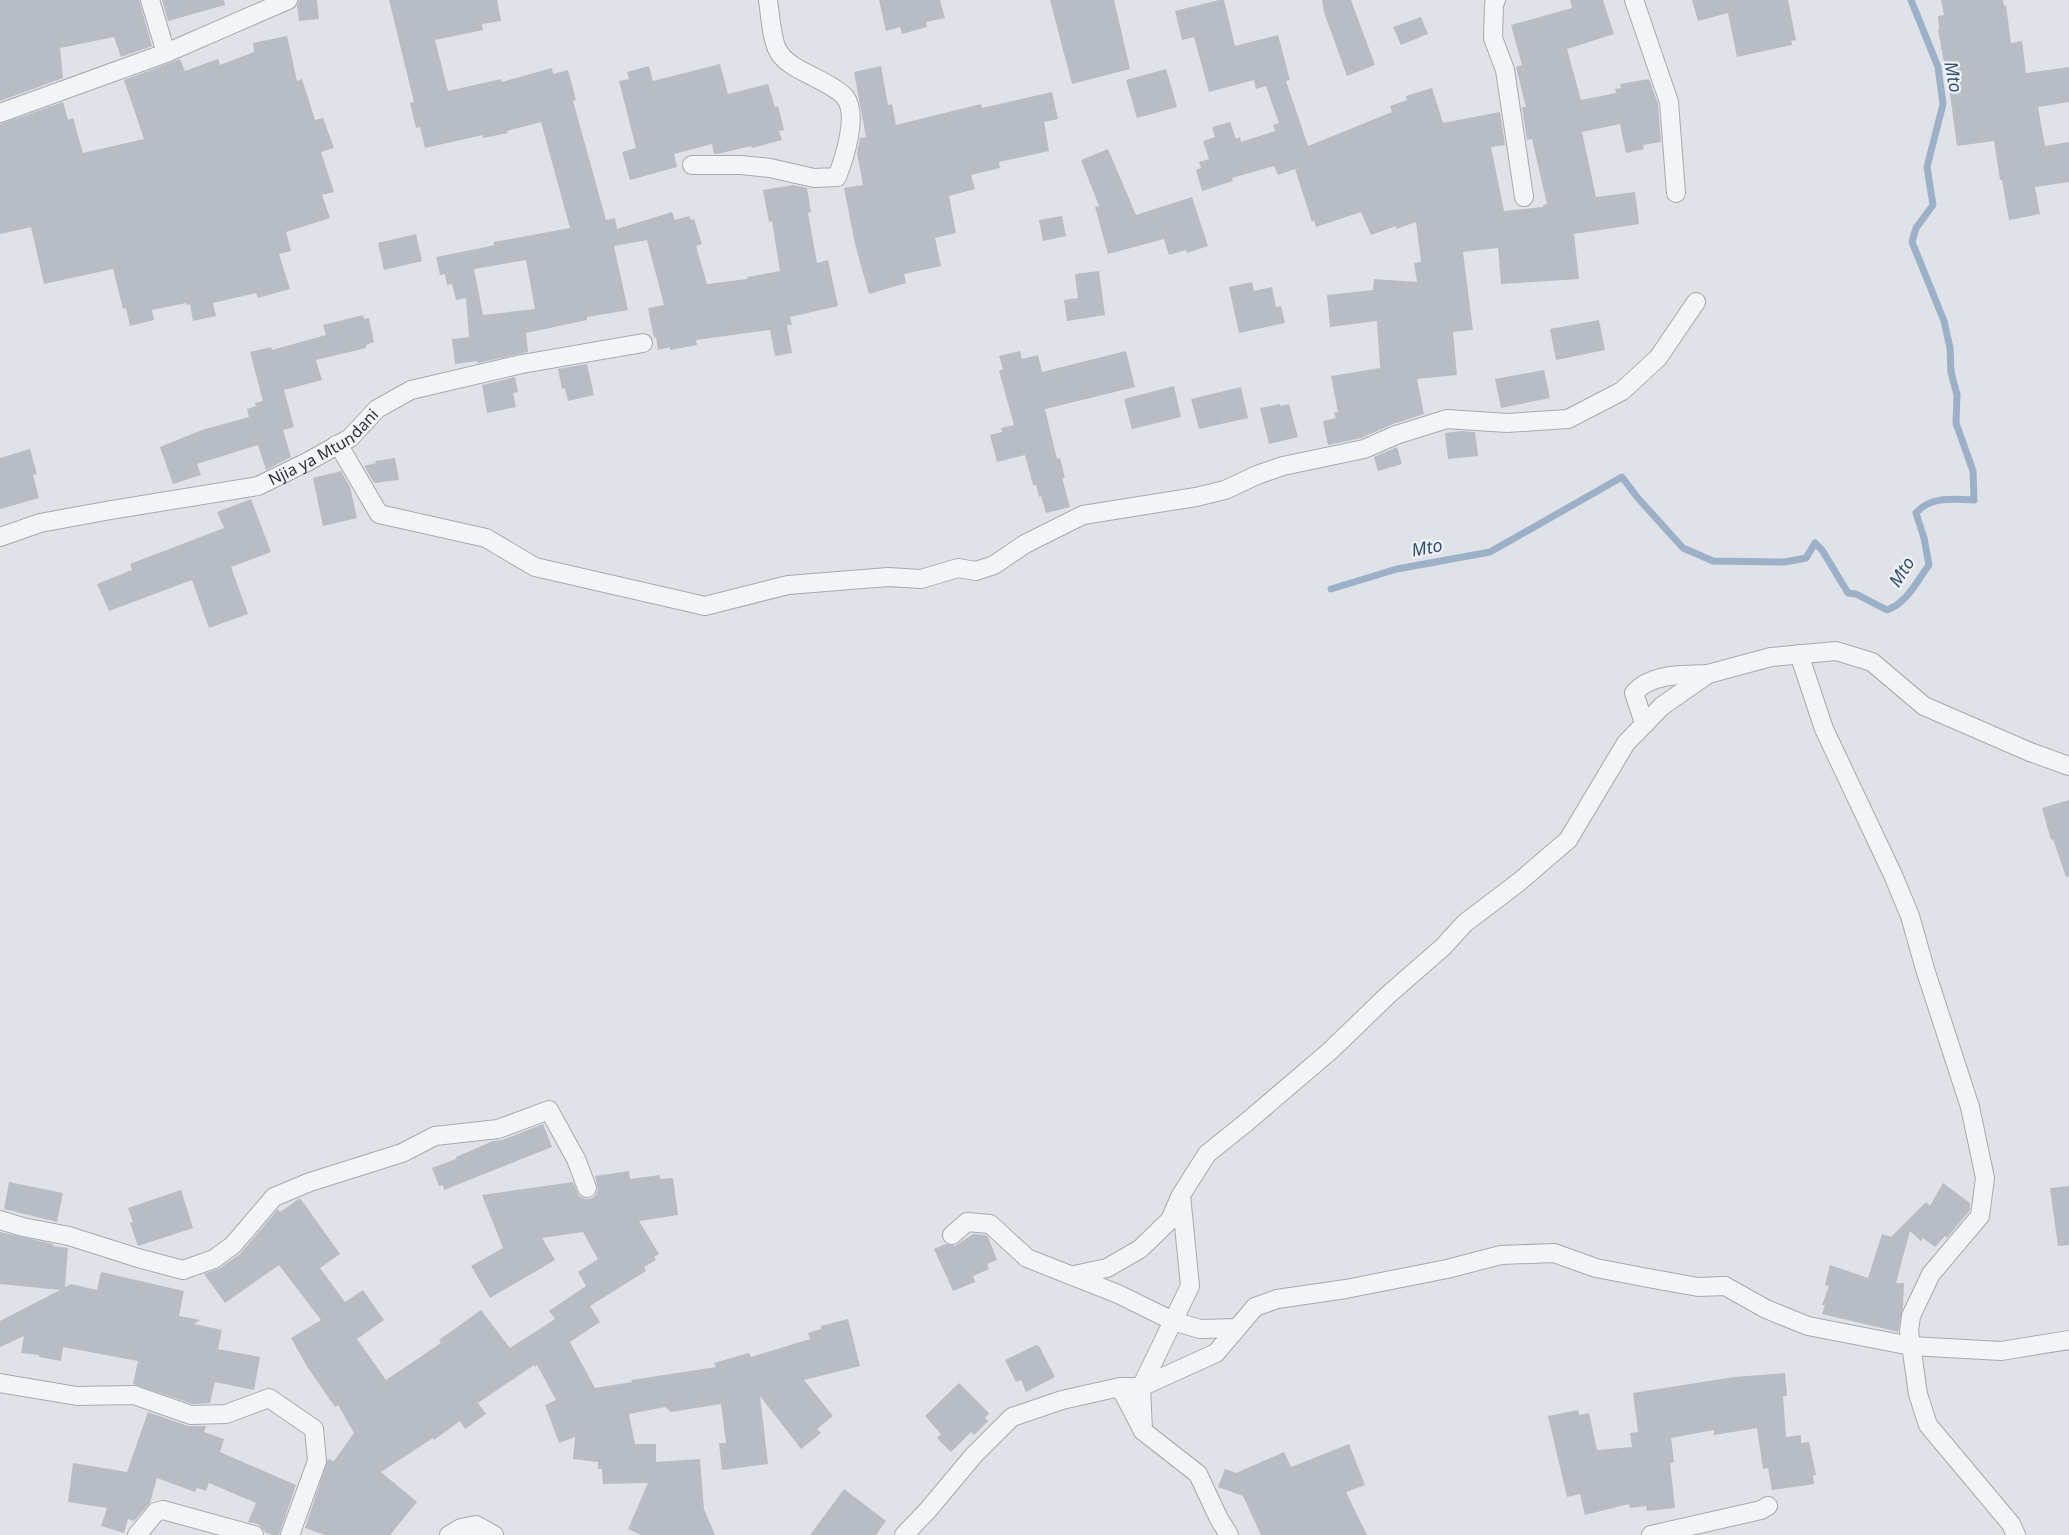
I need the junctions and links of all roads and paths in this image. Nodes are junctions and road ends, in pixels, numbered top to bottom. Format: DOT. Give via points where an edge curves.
graph roads {
  1 [pos="150,0"];
  2 [pos="288,0"];
  3 [pos="768,0"];
  4 [pos="1496,0"];
  5 [pos="1634,0"];
  6 [pos="166,53"];
  7 [pos="0,113"];
  8 [pos="692,165"];
  9 [pos="1676,193"];
  10 [pos="1524,197"];
  11 [pos="1696,302"];
  12 [pos="643,343"];
  13 [pos="336,445"];
  14 [pos="0,537"];
  15 [pos="1799,654"];
  16 [pos="1708,674"];
  17 [pos="1646,723"];
  18 [pos="2069,766"];
  19 [pos="587,1188"];
  20 [pos="1181,1196"];
  21 [pos="0,1220"];
  22 [pos="952,1235"];
  23 [pos="1074,1275"];
  24 [pos="1173,1321"];
  25 [pos="1237,1328"];
  26 [pos="2069,1340"];
  27 [pos="1911,1346"];
  28 [pos="0,1383"];
  29 [pos="1120,1387"];
  30 [pos="1141,1387"];
  31 [pos="1143,1431"];
  32 [pos="1768,1506"];
  33 [pos="137,1535"];
  34 [pos="254,1535"];
  35 [pos="290,1535"];
  36 [pos="449,1535"];
  37 [pos="494,1535"];
  38 [pos="904,1535"];
  39 [pos="1229,1535"];
  40 [pos="1651,1535"];
  41 [pos="2016,1535"];
  1 -- 6 [label="street"];
  2 -- 6 [label="street"];
  3 -- 8 [label="street" via="778,52 794,67 846,98 851,125 837,177 814,178 741,165"];
  4 -- 10 [label="street" via="1493,38 1505,70"];
  5 -- 9 [label="street" via="1669,102"];
  6 -- 7 [label="street"];
  11 -- 13 [label="street" via="1651,365 1622,391 1568,419 1507,423 1447,419 1364,449 1283,466 1226,490 1083,515 1024,544 994,565 976,571 958,568 921,579 888,577 788,585 705,606 535,567 486,538 379,514"];
  12 -- 13 [label="street, Njia ya Mtundani" via="522,364 411,390 377,409 350,438"];
  13 -- 14 [label="street, Njia ya Mtundani" via="258,486 50,521"];
  15 -- 16 [label="street" via="1771,657"];
  15 -- 18 [label="street" via="1836,651 1872,662 1924,706"];
  15 -- 27 [label="street" via="1824,729 1910,916 1970,1107 1985,1178 1980,1216 1931,1275 1921,1293 1911,1316"];
  16 -- 17 [label="street" via="1662,706"];
  16 -- 17 [label="street" via="1673,675 1642,683 1634,693"];
  17 -- 20 [label="street" via="1626,743 1568,840 1465,923 1330,1051 1207,1154"];
  19 -- 21 [label="street" via="549,1110 498,1129 435,1136 402,1153 274,1197 233,1245 214,1259 183,1270"];
  20 -- 23 [label="street" via="1170,1220 1140,1249 1107,1268"];
  20 -- 24 [label="street" via="1190,1286"];
  22 -- 23 [label="street" via="967,1222 990,1224 1027,1258"];
  23 -- 24 [label="street"];
  24 -- 25 [label="street" via="1200,1329"];
  24 -- 30 [label="street"];
  25 -- 27 [label="street" via="1256,1307 1277,1299 1357,1287 1501,1255 1554,1252 1596,1268 1698,1287 1725,1286 1808,1326"];
  25 -- 30 [label="street" via="1216,1353"];
  26 -- 27 [label="street" via="2001,1351"];
  27 -- 41 [label="street" via="1918,1394 1928,1425"];
  28 -- 35 [label="street" via="76,1396 134,1395 191,1415 226,1414 269,1398 314,1429 317,1461"];
  29 -- 30 [label="street"];
  29 -- 31 [label="street"];
  29 -- 38 [label="street" via="1012,1417"];
  30 -- 31 [label="street"];
  31 -- 39 [label="street" via="1198,1474"];
  32 -- 40 [label="street"];
  33 -- 34 [label="street" via="156,1512 163,1510"];
  36 -- 37 [label="street" via="476,1525"];
}
